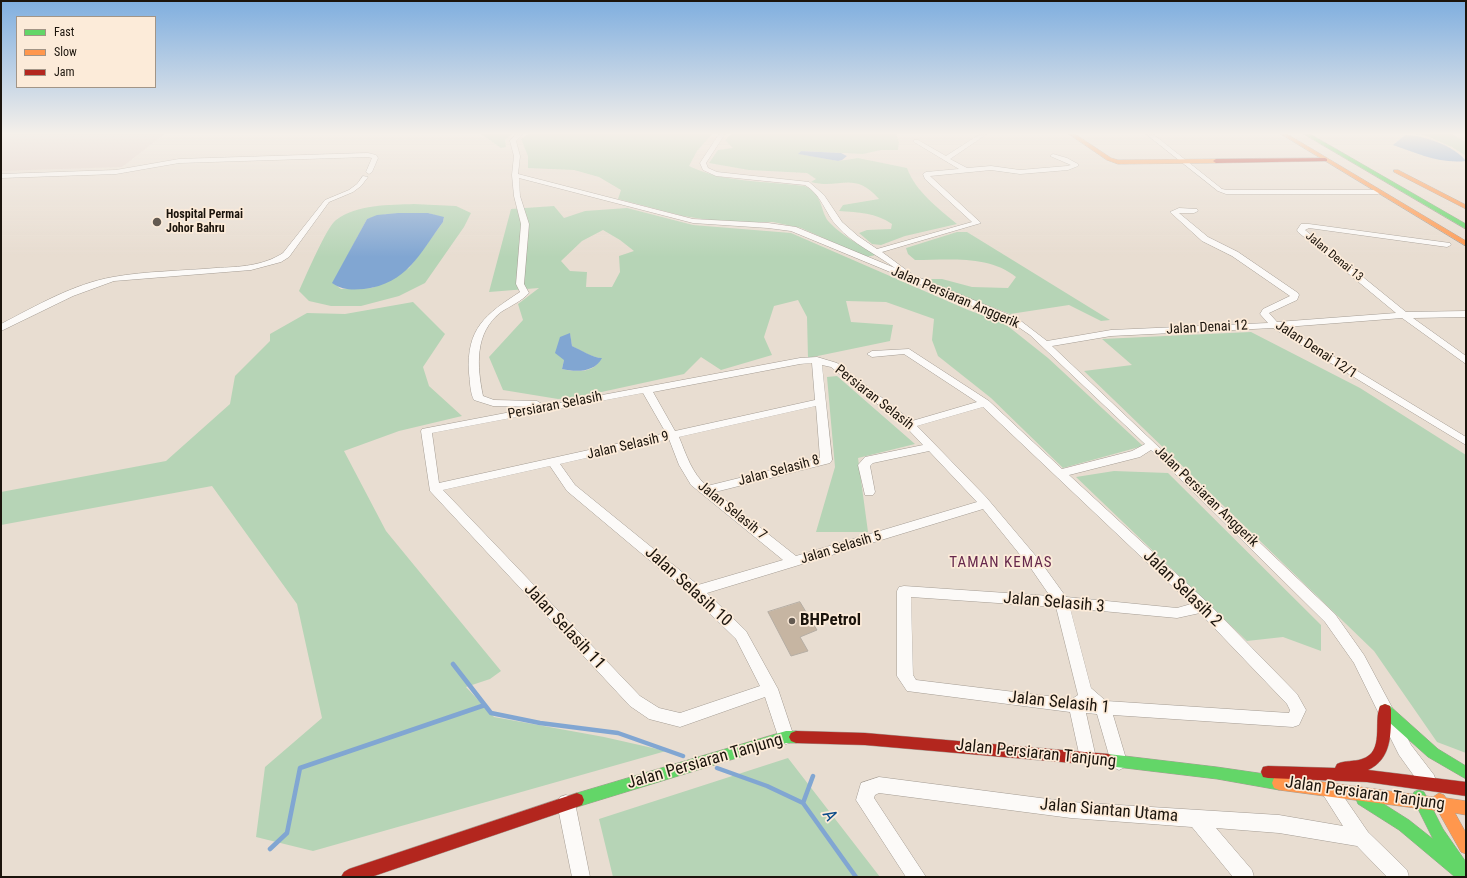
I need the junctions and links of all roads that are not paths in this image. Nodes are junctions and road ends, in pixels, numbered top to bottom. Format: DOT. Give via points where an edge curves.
graph roads {
  1 [pos="29,175"];
  2 [pos="367,175"];
  3 [pos="515,175"];
  4 [pos="726,175"];
  5 [pos="926,175"];
  6 [pos="1200,175"];
  7 [pos="1350,175"];
  8 [pos="1376,175"];
  9 [pos="1394,175"];
  10 [pos="1404,175"];
  11 [pos="1,176"];
  12 [pos="1378,192"];
  13 [pos="1466,207"];
  14 [pos="1194,211"];
  15 [pos="1466,217"];
  16 [pos="1466,227"];
  17 [pos="910,241"];
  18 [pos="1466,244"];
  19 [pos="1447,245"];
  20 [pos="877,251"];
  21 [pos="893,261"];
  22 [pos="914,281"];
  23 [pos="1466,314"];
  24 [pos="1404,315"];
  25 [pos="1275,325"];
  26 [pos="1,328"];
  27 [pos="1045,344"];
  28 [pos="872,354"];
  29 [pos="817,360"];
  30 [pos="1466,362"];
  31 [pos="646,389"];
  32 [pos="820,402"];
  33 [pos="985,403"];
  34 [pos="556,406"];
  35 [pos="910,425"];
  36 [pos="673,436"];
  37 [pos="1466,442"];
  38 [pos="1152,445"];
  39 [pos="933,447"];
  40 [pos="553,462"];
  41 [pos="1060,473"];
  42 [pos="434,488"];
  43 [pos="706,490"];
  44 [pos="869,492"];
  45 [pos="985,504"];
  46 [pos="794,562"];
  47 [pos="696,591"];
  48 [pos="904,591"];
  49 [pos="1062,602"];
  50 [pos="1203,607"];
  51 [pos="770,689"];
  52 [pos="1084,692"];
  53 [pos="1076,706"];
  54 [pos="1103,708"];
  55 [pos="1298,710"];
  56 [pos="1385,710"];
  57 [pos="786,737"];
  58 [pos="1405,750"];
  59 [pos="1088,758"];
  60 [pos="1119,762"];
  61 [pos="1308,771"];
  62 [pos="1217,773"];
  63 [pos="1466,773"];
  64 [pos="1412,781"];
  65 [pos="1430,783"];
  66 [pos="1466,789"];
  67 [pos="1328,790"];
  68 [pos="1353,794"];
  69 [pos="1422,802"];
  70 [pos="566,803"];
  71 [pos="1440,804"];
  72 [pos="1466,808"];
  73 [pos="1196,818"];
  74 [pos="1362,838"];
  75 [pos="1466,847"];
  76 [pos="1466,876"];
  77 [pos="349,877"];
  78 [pos="582,877"];
  79 [pos="917,877"];
  80 [pos="1245,877"];
  81 [pos="1400,877"];
  1 -- 11 [label="street"];
  2 -- 26 [label="street" via="360,185 351,191 327,201 286,255 278,260 251,268 121,278 95,283 64,295"];
  3 -- 22 [label="street, Jalan Persiaran Anggerik" via="693,221 715,225 766,225 793,229"];
  3 -- 34 [label="street" via="517,196 525,224 520,284 525,293 489,318 479,332 473,373 478,398 484,401 505,404 549,403"];
  4 -- 20 [label="street" via="807,183 816,187 840,225"];
  5 -- 17 [label="street" via="977,223"];
  6 -- 12 [label="street" via="1226,192"];
  7 -- 12 [label="main road"];
  8 -- 16 [label="main road"];
  9 -- 15 [label="main road"];
  10 -- 13 [label="main road"];
  12 -- 18 [label="main road"];
  14 -- 25 [label="street, Jalan Denai 12/1" via="1174,212 1204,240 1235,254 1295,295 1294,298 1266,311 1264,314"];
  17 -- 20 [label="street"];
  17 -- 21 [label="street" via="894,254"];
  19 -- 24 [label="street, Jalan Denai 13" via="1309,226 1301,228"];
  20 -- 21 [label="street"];
  21 -- 22 [label="street"];
  22 -- 27 [label="street, Jalan Persiaran Anggerik" via="1014,320"];
  23 -- 24 [label="street, Jalan Denai 12"];
  24 -- 25 [label="street, Jalan Denai 12"];
  24 -- 30 [label="street, Jalan Denai 13"];
  25 -- 27 [label="street, Jalan Denai 12" via="1111,333"];
  25 -- 37 [label="street, Jalan Denai 12/1"];
  27 -- 38 [label="street, Jalan Persiaran Anggerik"];
  28 -- 33 [label="street, Jalan Selasih 2" via="906,351"];
  29 -- 31 [label="street, Persiaran Selasih"];
  29 -- 32 [label="street, Jalan Selasih 8"];
  29 -- 35 [label="street, Persiaran Selasih" via="834,365"];
  31 -- 34 [label="street, Persiaran Selasih"];
  31 -- 36 [label="street, Jalan Selasih 7"];
  32 -- 36 [label="street, Jalan Selasih 9"];
  32 -- 43 [label="street, Jalan Selasih 8" via="826,460"];
  33 -- 35 [label="street"];
  33 -- 41 [label="street, Jalan Selasih 2"];
  34 -- 42 [label="street, Persiaran Selasih" via="426,431"];
  35 -- 39 [label="street, Persiaran Selasih"];
  36 -- 40 [label="street, Jalan Selasih 9"];
  36 -- 43 [label="street, Jalan Selasih 7" via="695,482"];
  38 -- 41 [label="street" via="1136,454"];
  38 -- 56 [label="street, Jalan Persiaran Anggerik" via="1330,618 1359,659"];
  39 -- 44 [label="street" via="869,460 864,465"];
  39 -- 45 [label="street, Persiaran Selasih"];
  40 -- 42 [label="street, Jalan Selasih 9"];
  40 -- 47 [label="street, Jalan Selasih 10" via="571,488"];
  41 -- 50 [label="street, Jalan Selasih 2"];
  42 -- 51 [label="street, Jalan Selasih 11" via="635,701 655,714 680,720"];
  43 -- 46 [label="street, Jalan Selasih 7"];
  45 -- 46 [label="street, Jalan Selasih 5"];
  45 -- 49 [label="street, Persiaran Selasih" via="1035,564"];
  46 -- 47 [label="street, Jalan Selasih 5"];
  47 -- 51 [label="street, Jalan Selasih 10" via="741,636"];
  48 -- 49 [label="street, Jalan Selasih 3"];
  48 -- 53 [label="street, Jalan Selasih 1" via="905,676 912,686"];
  49 -- 50 [label="street, Jalan Selasih 3" via="1177,613"];
  49 -- 52 [label="street, Persiaran Selasih"];
  50 -- 55 [label="street, Jalan Selasih 2" via="1292,699"];
  51 -- 57 [label="street, Jalan Selasih 10"];
  52 -- 53 [label="street"];
  52 -- 54 [label="street"];
  53 -- 54 [label="street, Jalan Selasih 1"];
  53 -- 59 [label="street"];
  54 -- 55 [label="street, Jalan Selasih 1" via="1293,720"];
  54 -- 60 [label="street"];
  56 -- 58 [label="street, Jalan Persiaran Anggerik"];
  56 -- 61 [label="main road" via="1384,744 1381,754 1365,765"];
  56 -- 63 [label="main road" via="1429,751"];
  57 -- 59 [label="main road, Jalan Persiaran Tanjung" via="865,739"];
  57 -- 70 [label="main road, Jalan Persiaran Tanjung"];
  58 -- 64 [label="street, Jalan Persiaran Anggerik"];
  58 -- 65 [label="street, Jalan Persiaran Anggerik"];
  59 -- 60 [label="main road, Jalan Persiaran Tanjung"];
  60 -- 62 [label="main road, Jalan Persiaran Tanjung"];
  61 -- 62 [label="main road, Jalan Persiaran Tanjung"];
  61 -- 64 [label="main road, Jalan Persiaran Tanjung"];
  62 -- 67 [label="main road, Jalan Persiaran Tanjung"];
  64 -- 65 [label="main road, Jalan Persiaran Tanjung"];
  64 -- 69 [label="main road, Jalan Persiaran Anggerik"];
  65 -- 66 [label="main road, Jalan Persiaran Tanjung"];
  65 -- 71 [label="main road, Jalan Persiaran Anggerik"];
  67 -- 68 [label="main road, Jalan Persiaran Tanjung"];
  67 -- 74 [label="street"];
  68 -- 69 [label="main road, Jalan Persiaran Tanjung"];
  68 -- 76 [label="main road" via="1378,806 1412,830"];
  69 -- 71 [label="main road, Jalan Persiaran Tanjung"];
  69 -- 76 [label="main road, Jalan Persiaran Anggerik" via="1438,834"];
  70 -- 77 [label="main road, Jalan Persiaran Tanjung"];
  70 -- 78 [label="street"];
  71 -- 72 [label="main road, Jalan Persiaran Tanjung"];
  71 -- 75 [label="main road, Jalan Persiaran Anggerik"];
  73 -- 74 [label="street, Jalan Siantan Utama" via="1279,824"];
  73 -- 79 [label="street, Jalan Siantan Utama" via="1071,810 878,785 867,789 865,800"];
  73 -- 80 [label="street"];
  74 -- 81 [label="street"];
}
